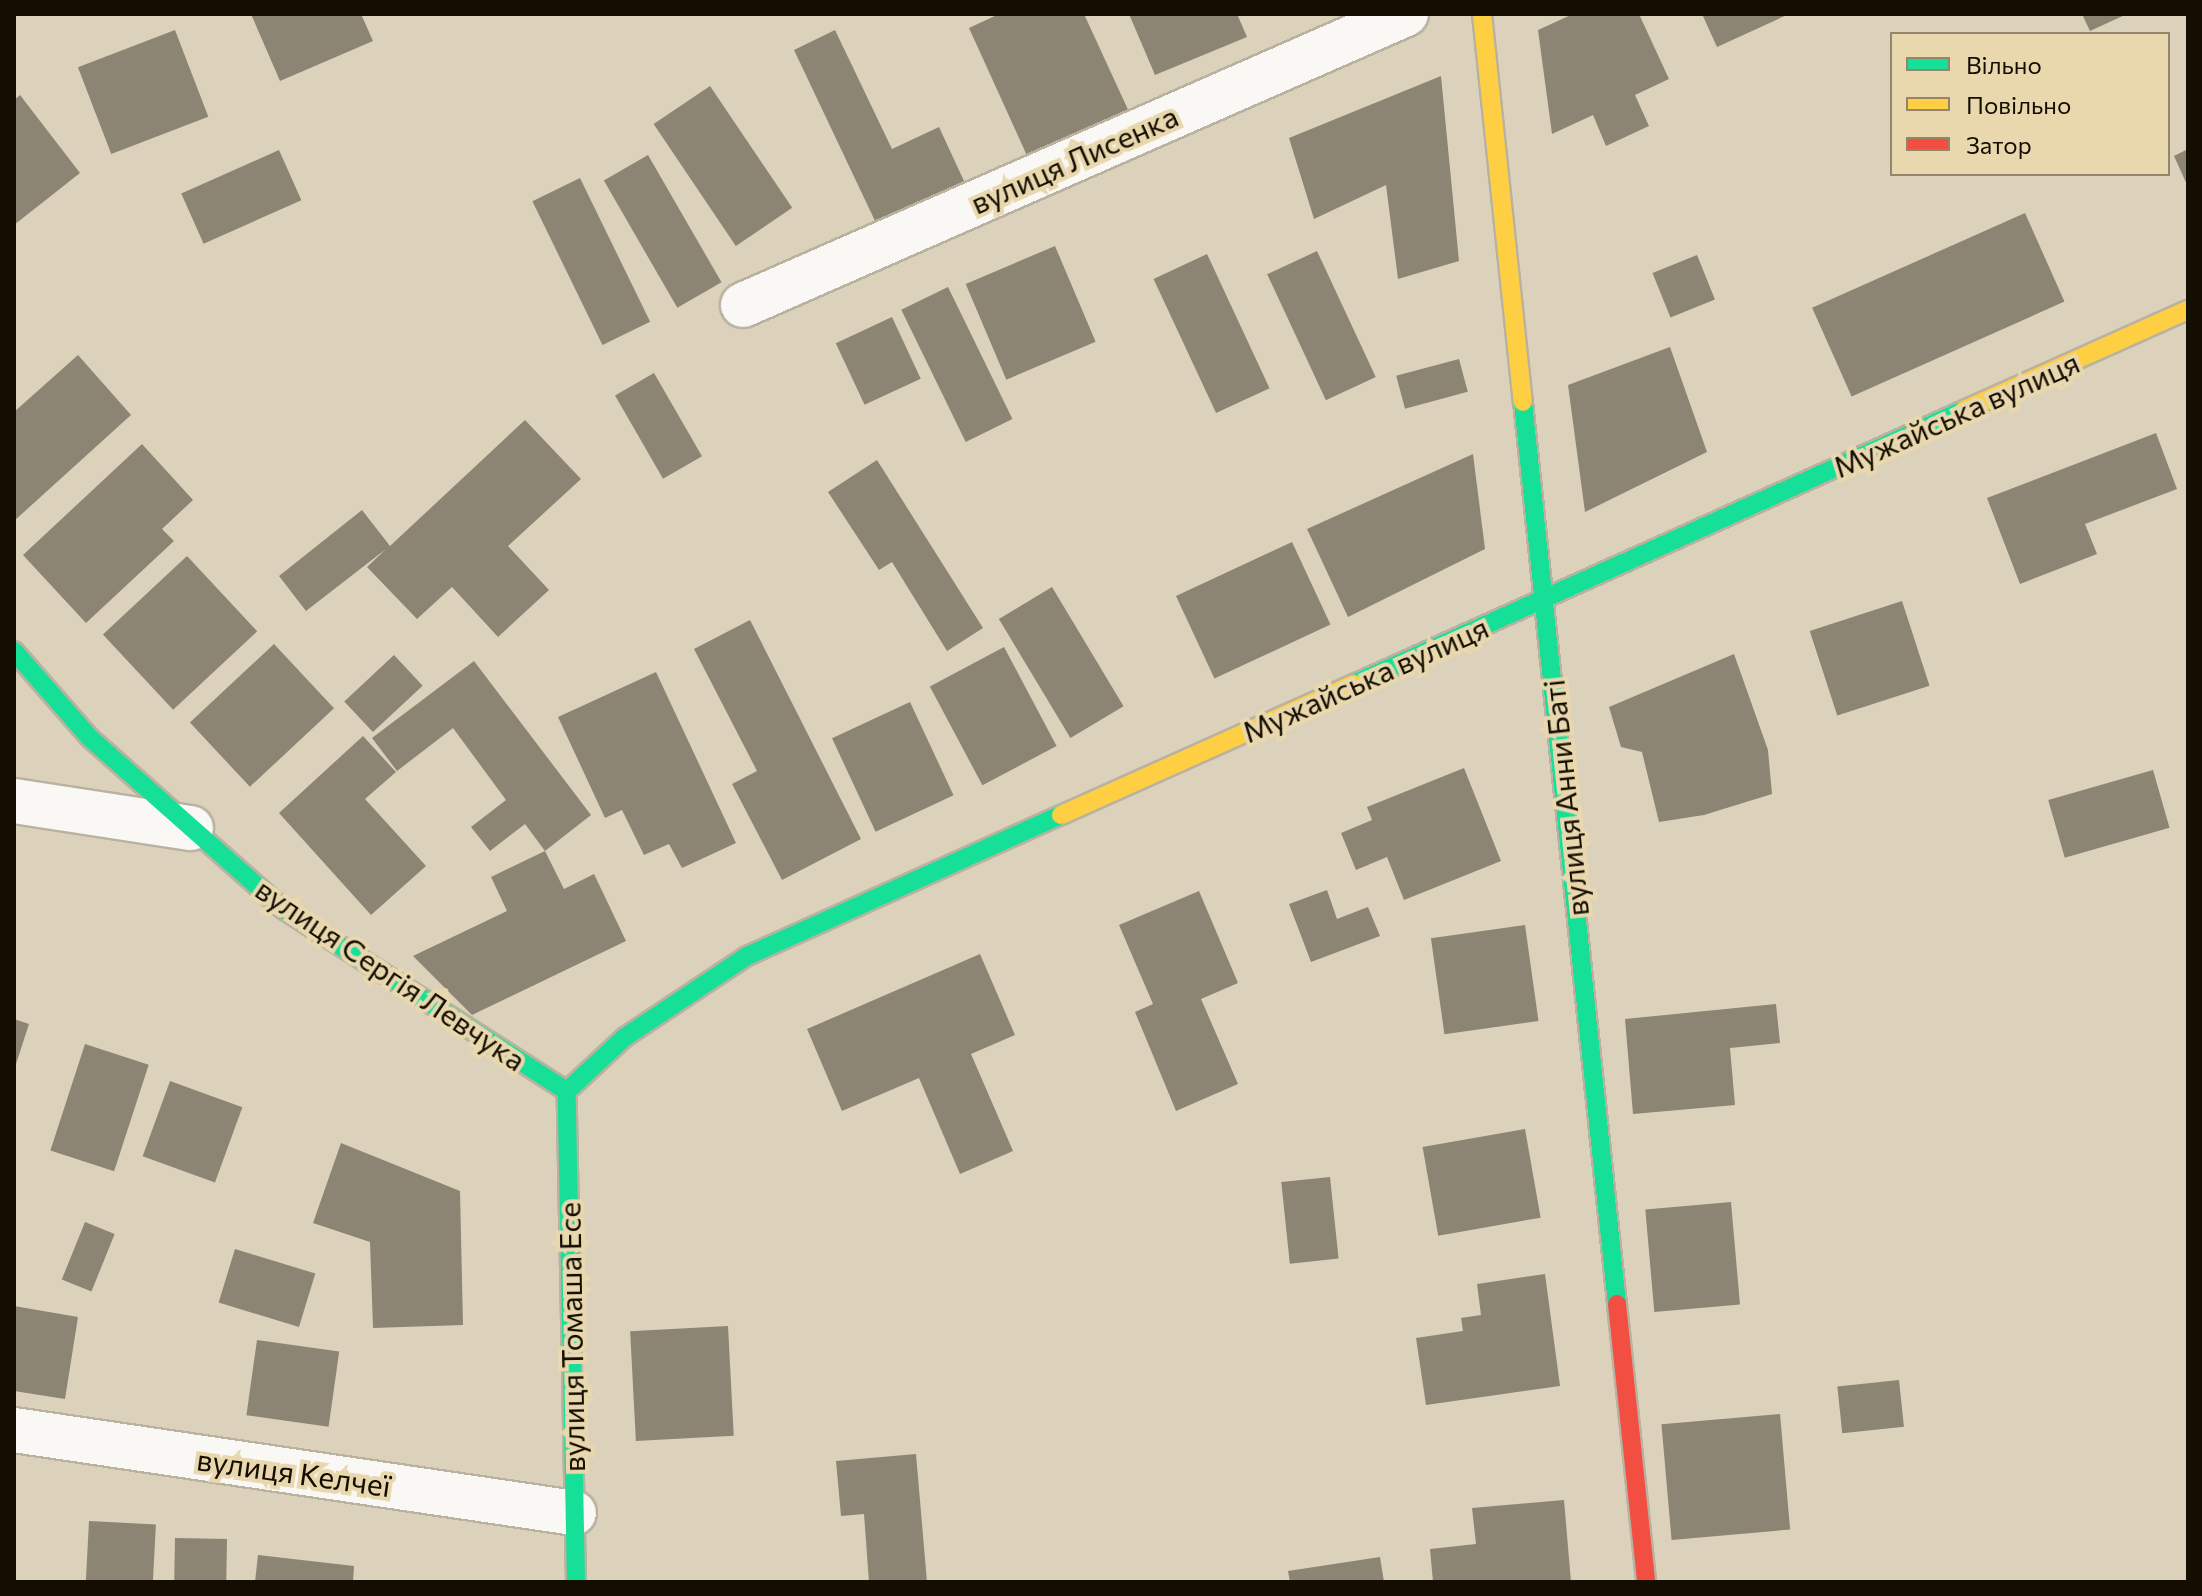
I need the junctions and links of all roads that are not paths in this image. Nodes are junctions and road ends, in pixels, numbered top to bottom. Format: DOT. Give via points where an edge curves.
graph roads {
  1 [pos="1406,14"];
  2 [pos="1482,14"];
  3 [pos="743,305"];
  4 [pos="2188,310"];
  5 [pos="1545,599"];
  6 [pos="14,651"];
  7 [pos="14,801"];
  8 [pos="191,828"];
  9 [pos="567,1091"];
  10 [pos="14,1430"];
  11 [pos="574,1513"];
  12 [pos="576,1582"];
  13 [pos="1646,1582"];
  1 -- 3 [label="street, вулиця Лисенка"];
  2 -- 5 [label="main road, вулиця Анни Баті"];
  4 -- 5 [label="main road, Мужайська вулиця"];
  5 -- 9 [label="main road, Мужайська вулиця" via="747,956 625,1037"];
  5 -- 13 [label="main road, вулиця Анни Баті"];
  6 -- 8 [label="main road, вулиця Сергія Левчука" via="90,738"];
  7 -- 8 [label="street"];
  8 -- 9 [label="main road, вулиця Сергія Левчука" via="283,909"];
  9 -- 11 [label="main road, вулиця Томаша Есе"];
  10 -- 11 [label="street, вулиця Келчеї"];
  11 -- 12 [label="main road, вулиця Томаша Есе"];
}
